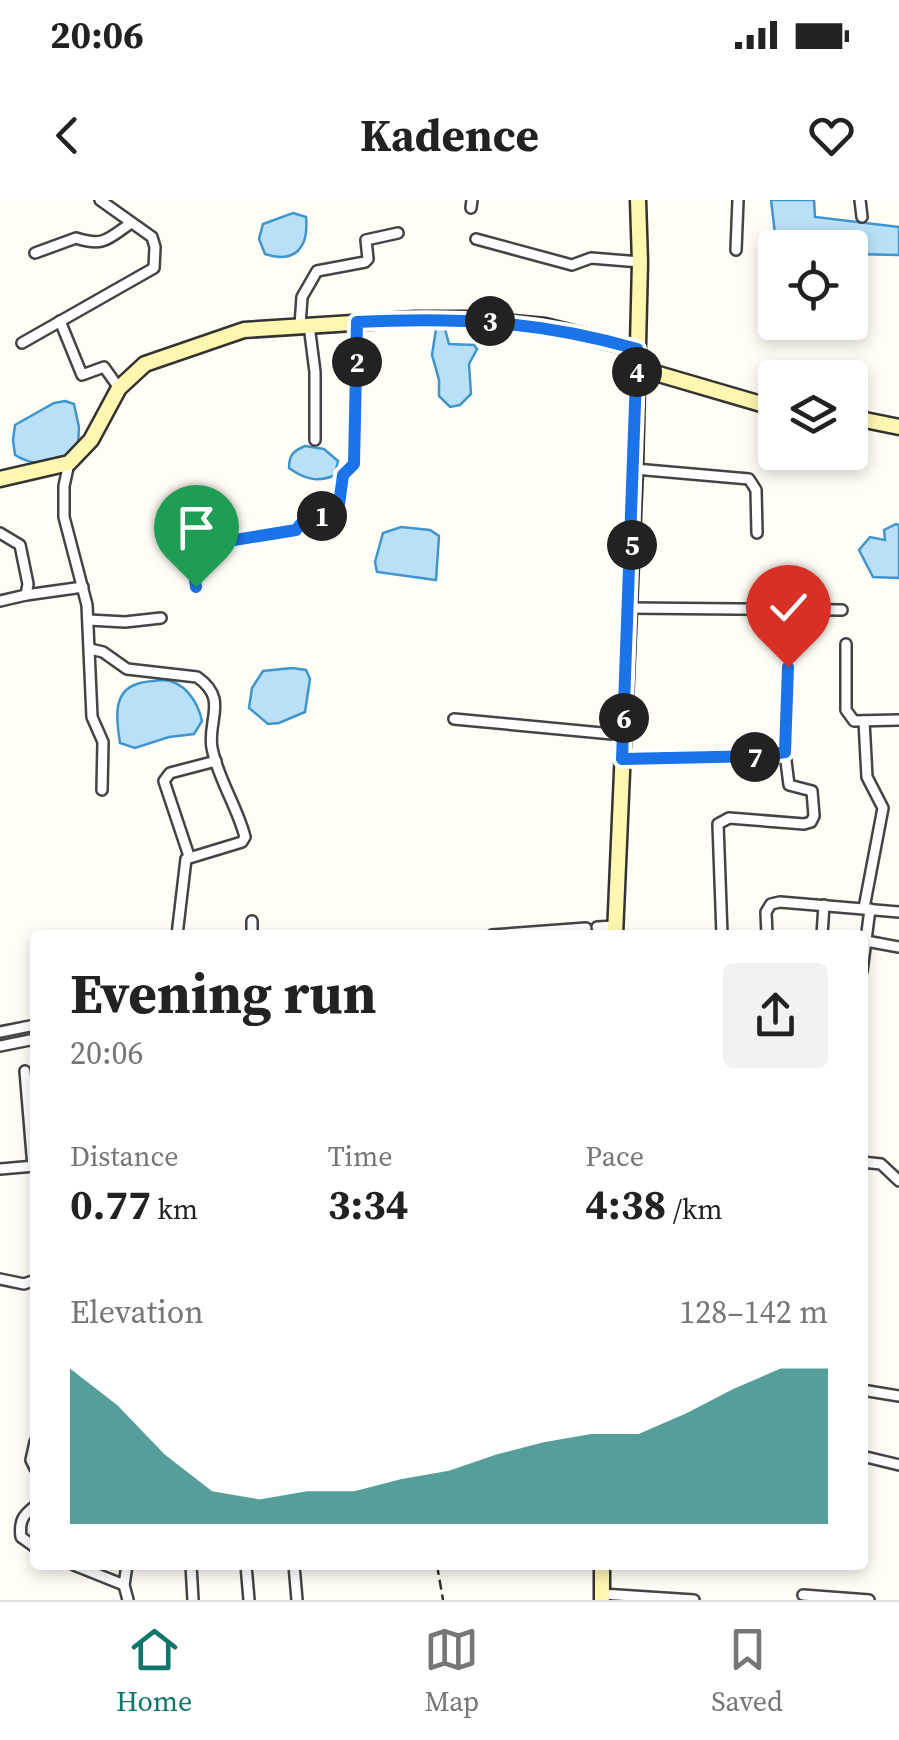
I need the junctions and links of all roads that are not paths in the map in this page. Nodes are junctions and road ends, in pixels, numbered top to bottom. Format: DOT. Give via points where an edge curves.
graph roads {
  1 [pos="100,200"];
  2 [pos="638,200"];
  3 [pos="738,200"];
  4 [pos="860,200"];
  5 [pos="862,218"];
  6 [pos="131,224"];
  7 [pos="398,233"];
  8 [pos="476,239"];
  9 [pos="736,250"];
  10 [pos="35,252"];
  11 [pos="640,262"];
  12 [pos="60,321"];
  13 [pos="357,322"];
  14 [pos="304,325"];
  15 [pos="22,343"];
  16 [pos="637,349"];
  17 [pos="638,368"];
  18 [pos="119,388"];
  19 [pos="758,403"];
  20 [pos="868,421"];
  21 [pos="899,427"];
  22 [pos="315,440"];
  23 [pos="68,464"];
  24 [pos="635,469"];
  25 [pos="0,480"];
  26 [pos="757,532"];
  27 [pos="0,533"];
  28 [pos="82,587"];
  29 [pos="196,587"];
  30 [pos="26,595"];
  31 [pos="0,600"];
  32 [pos="628,608"];
  33 [pos="842,610"];
  34 [pos="161,618"];
  35 [pos="88,620"];
  36 [pos="846,644"];
  37 [pos="90,649"];
  38 [pos="788,667"];
  39 [pos="454,719"];
  40 [pos="899,720"];
  41 [pos="864,721"];
  42 [pos="623,734"];
  43 [pos="785,752"];
  44 [pos="622,759"];
  45 [pos="216,761"];
  46 [pos="102,790"];
  47 [pos="189,856"];
  48 [pos="824,905"];
  49 [pos="867,909"];
  50 [pos="899,912"];
  51 [pos="252,921"];
  52 [pos="177,930"];
  53 [pos="252,930"];
  54 [pos="563,930"];
  55 [pos="608,930"];
  56 [pos="616,930"];
  57 [pos="722,930"];
  58 [pos="767,930"];
  59 [pos="822,930"];
  60 [pos="866,930"];
  61 [pos="868,941"];
  62 [pos="899,947"];
  63 [pos="30,1026"];
  64 [pos="0,1032"];
  65 [pos="30,1040"];
  66 [pos="0,1046"];
  67 [pos="25,1071"];
  68 [pos="30,1124"];
  69 [pos="868,1163"];
  70 [pos="30,1166"];
  71 [pos="0,1169"];
  72 [pos="899,1181"];
  73 [pos="0,1279"];
  74 [pos="30,1282"];
  75 [pos="868,1391"];
  76 [pos="899,1396"];
  77 [pos="868,1457"];
  78 [pos="899,1465"];
  79 [pos="30,1510"];
  80 [pos="30,1543"];
  81 [pos="87,1570"];
  82 [pos="126,1570"];
  83 [pos="191,1570"];
  84 [pos="246,1570"];
  85 [pos="294,1570"];
  86 [pos="602,1570"];
  87 [pos="124,1584"];
  88 [pos="803,1595"];
  89 [pos="602,1597"];
  90 [pos="128,1600"];
  91 [pos="192,1600"];
  92 [pos="248,1600"];
  93 [pos="296,1600"];
  94 [pos="694,1600"];
  95 [pos="870,1600"];
  1 -- 6 [label="street"];
  2 -- 11 [label="street"];
  3 -- 9 [label="street"];
  4 -- 5 [label="street"];
  6 -- 10 [label="street" via="100,243 76,238"];
  6 -- 12 [label="street" via="154,242 154,268"];
  7 -- 14 [label="street" via="366,240 365,262 317,270 302,297"];
  8 -- 11 [label="street" via="572,265 591,258"];
  11 -- 16 [label="street"];
  12 -- 15 [label="street"];
  12 -- 18 [label="street" via="82,375 104,367"];
  13 -- 14 [label="street"];
  13 -- 16 [label="street" via="510,322"];
  13 -- 29 [label="street" via="354,464 343,475 338,512 304,520 296,530 198,546 192,559"];
  14 -- 18 [label="street" via="229,333 157,358"];
  14 -- 22 [label="street" via="315,372"];
  16 -- 17 [label="street"];
  17 -- 19 [label="street"];
  17 -- 24 [label="street"];
  18 -- 23 [label="street" via="91,440"];
  20 -- 21 [label="street"];
  23 -- 25 [label="street"];
  23 -- 28 [label="street" via="64,517"];
  24 -- 26 [label="street" via="749,479 756,490"];
  24 -- 32 [label="street"];
  27 -- 30 [label="street" via="24,554"];
  28 -- 30 [label="street"];
  28 -- 35 [label="street"];
  30 -- 31 [label="street"];
  32 -- 33 [label="street"];
  32 -- 42 [label="street"];
  34 -- 35 [label="street"];
  35 -- 37 [label="street"];
  36 -- 41 [label="street" via="846,710 854,721"];
  37 -- 45 [label="street" via="127,670 179,673 206,683 216,710"];
  37 -- 46 [label="street" via="92,717 103,742"];
  38 -- 43 [label="street"];
  39 -- 42 [label="street"];
  40 -- 41 [label="street"];
  41 -- 49 [label="street" via="868,778 883,808"];
  42 -- 44 [label="street"];
  43 -- 44 [label="street"];
  43 -- 57 [label="street" via="788,785 812,790 814,816 804,824 729,818 718,824"];
  44 -- 56 [label="street"];
  45 -- 47 [label="street" via="170,773 164,781"];
  45 -- 47 [label="street" via="246,836"];
  47 -- 52 [label="street"];
  48 -- 49 [label="street"];
  48 -- 58 [label="street" via="771,904"];
  48 -- 59 [label="street"];
  49 -- 50 [label="street"];
  49 -- 60 [label="street"];
  51 -- 53 [label="street"];
  54 -- 55 [label="street"];
  61 -- 62 [label="street"];
  63 -- 64 [label="street"];
  65 -- 66 [label="street"];
  67 -- 68 [label="street"];
  69 -- 72 [label="street" via="881,1164"];
  70 -- 71 [label="street"];
  73 -- 74 [label="street"];
  75 -- 76 [label="street"];
  77 -- 78 [label="street"];
  79 -- 80 [label="street" via="20,1526"];
  81 -- 87 [label="street"];
  82 -- 87 [label="street"];
  83 -- 91 [label="street"];
  84 -- 92 [label="street"];
  85 -- 93 [label="street"];
  86 -- 89 [label="street"];
  87 -- 90 [label="street"];
  88 -- 95 [label="street"];
  89 -- 94 [label="street"];
}
